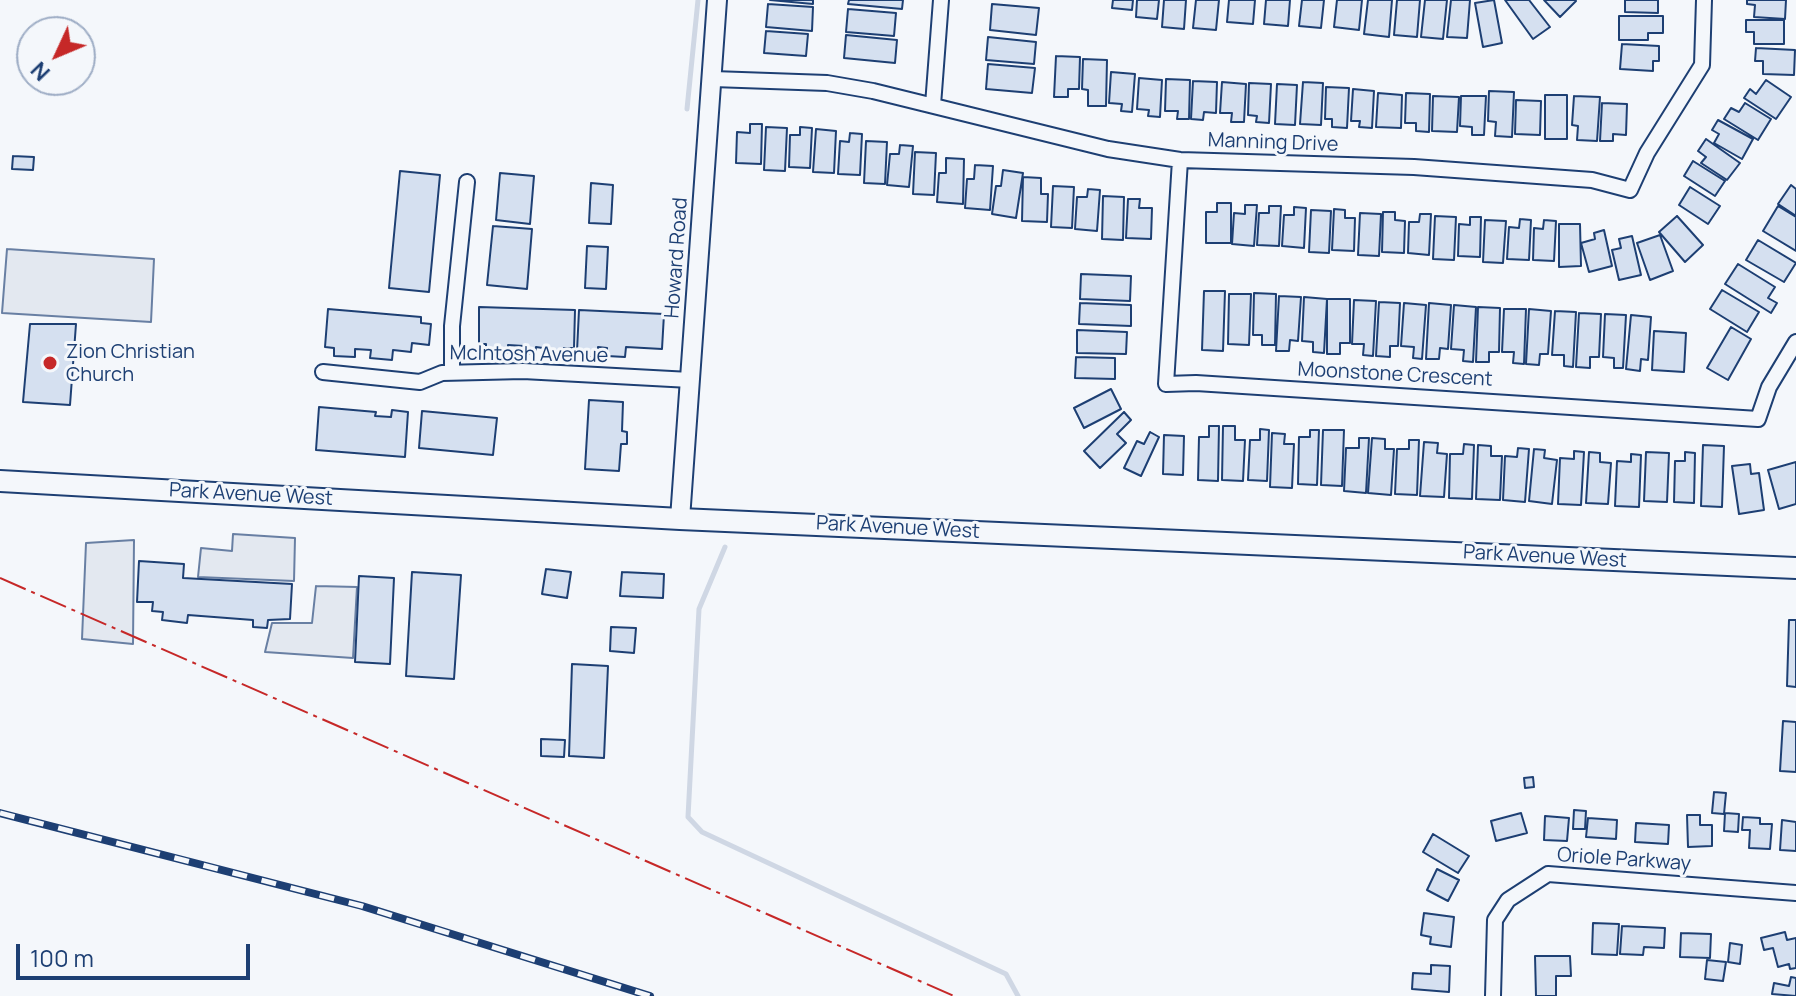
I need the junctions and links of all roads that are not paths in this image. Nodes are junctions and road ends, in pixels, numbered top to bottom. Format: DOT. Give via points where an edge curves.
graph roads {
  1 [pos="717,0"];
  2 [pos="941,0"];
  3 [pos="1704,0"];
  4 [pos="713,79"];
  5 [pos="933,105"];
  6 [pos="1180,160"];
  7 [pos="467,182"];
  8 [pos="1796,342"];
  9 [pos="323,372"];
  10 [pos="452,372"];
  11 [pos="690,380"];
  12 [pos="0,481"];
  13 [pos="680,519"];
  14 [pos="1796,568"];
  15 [pos="1796,893"];
  16 [pos="1493,996"];
  1 -- 4 [label="street, Howard Road"];
  2 -- 5 [label="street"];
  3 -- 6 [label="street, Manning Drive" via="1702,65 1630,190 1592,180 1414,167"];
  4 -- 5 [label="street, Manning Drive" via="827,83"];
  4 -- 11 [label="street, Howard Road"];
  5 -- 6 [label="street, Manning Drive" via="1108,149"];
  6 -- 8 [label="street, Moonstone Crescent" via="1166,384 1758,419 1769,387"];
  7 -- 10 [label="street"];
  9 -- 10 [label="street, McIntosh Avenue" via="420,382"];
  10 -- 11 [label="street, McIntosh Avenue"];
  11 -- 13 [label="street, Howard Road"];
  12 -- 13 [label="main road, Park Avenue West"];
  13 -- 14 [label="main road, Park Avenue West"];
  15 -- 16 [label="street, Oriole Parkway" via="1548,874 1508,900 1495,920"];
}
